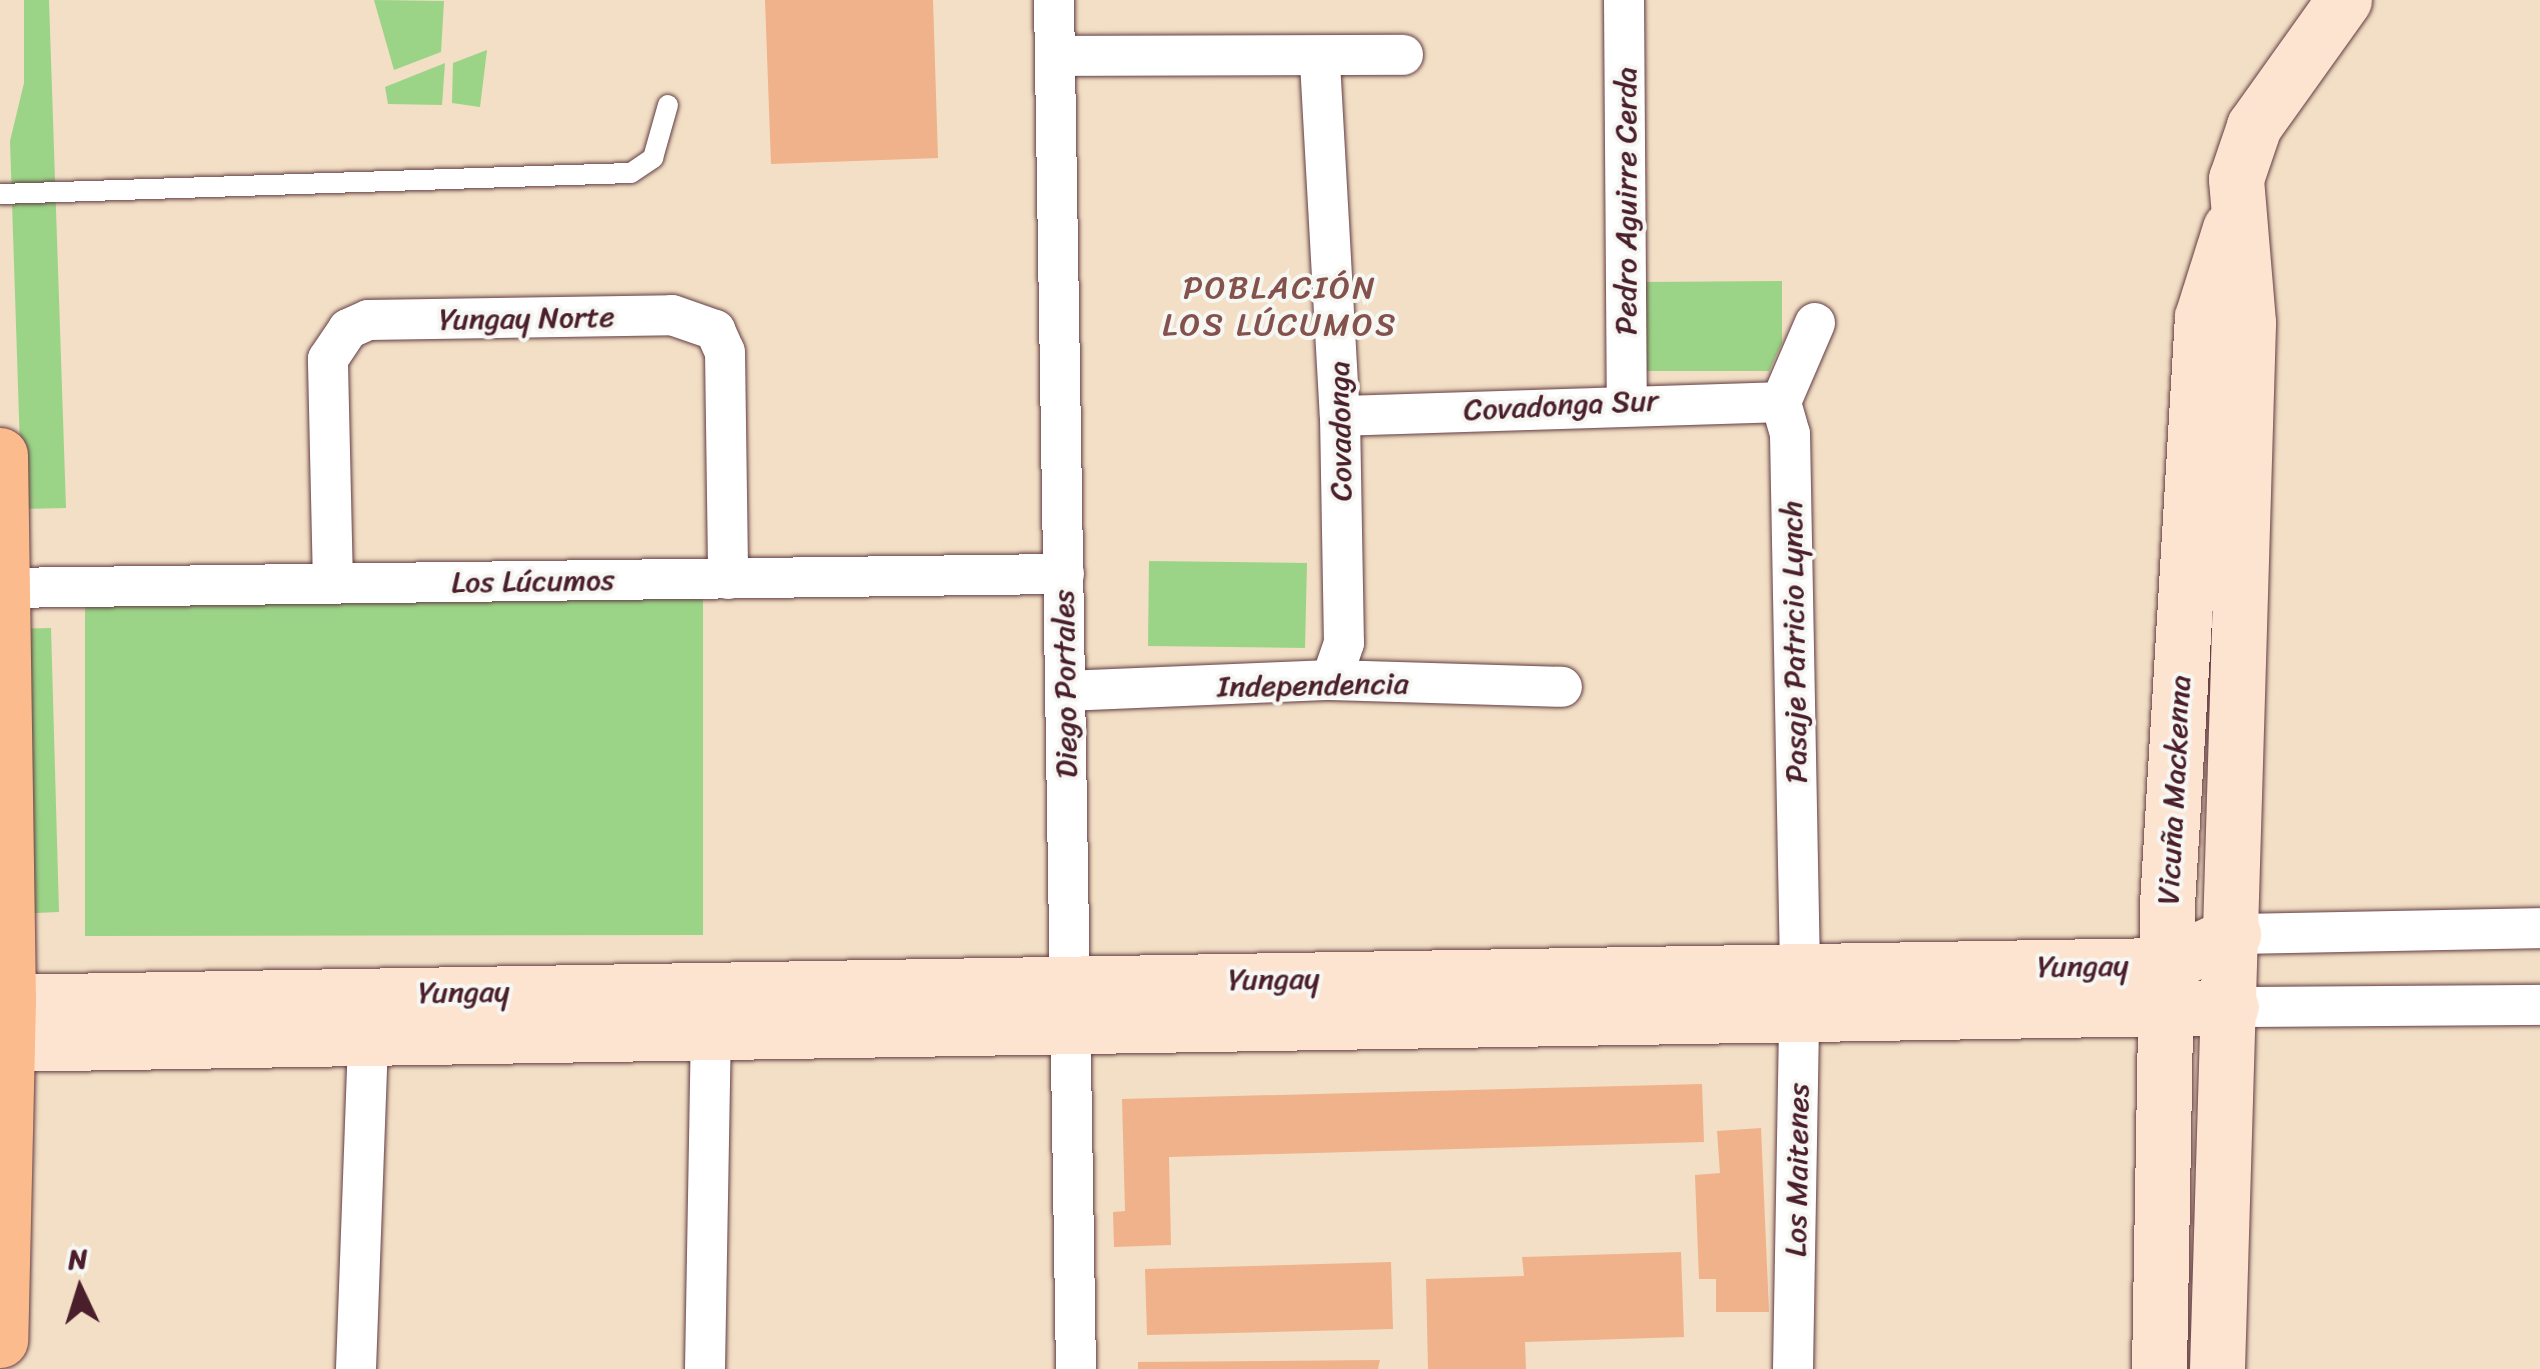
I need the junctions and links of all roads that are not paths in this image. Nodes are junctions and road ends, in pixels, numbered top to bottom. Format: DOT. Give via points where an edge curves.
graph roads {
  1 [pos="1054,0"];
  2 [pos="1624,0"];
  3 [pos="2344,0"];
  4 [pos="1404,55"];
  5 [pos="1055,56"];
  6 [pos="1320,62"];
  7 [pos="668,105"];
  8 [pos="0,194"];
  9 [pos="2234,218"];
  10 [pos="1815,323"];
  11 [pos="1627,402"];
  12 [pos="1781,402"];
  13 [pos="1340,416"];
  14 [pos="0,455"];
  15 [pos="1064,574"];
  16 [pos="728,579"];
  17 [pos="333,584"];
  18 [pos="2,588"];
  19 [pos="1332,680"];
  20 [pos="1562,687"];
  21 [pos="1065,691"];
  22 [pos="2540,928"];
  23 [pos="2233,934"];
  24 [pos="2165,989"];
  25 [pos="1800,994"];
  26 [pos="2540,1005"];
  27 [pos="1071,1006"];
  28 [pos="2231,1007"];
  29 [pos="711,1012"];
  30 [pos="368,1017"];
  31 [pos="3,1023"];
  32 [pos="0,1340"];
  33 [pos="356,1369"];
  34 [pos="705,1369"];
  35 [pos="1076,1369"];
  36 [pos="1792,1369"];
  37 [pos="2159,1369"];
  38 [pos="2217,1369"];
  1 -- 5 [label="street, Diego Portales"];
  2 -- 11 [label="street, Pedro Aguirre Cerda"];
  3 -- 9 [label="main road, Vicuña Mackenna" via="2254,126"];
  4 -- 6 [label="street"];
  5 -- 6 [label="street"];
  5 -- 15 [label="street, Diego Portales"];
  6 -- 13 [label="street, Covadonga"];
  7 -- 8 [label="lane" via="653,158 630,173"];
  9 -- 23 [label="main road, Vicuña Mackenna" via="2248,322"];
  9 -- 24 [label="main road, Vicuña Mackenna" via="2202,317"];
  10 -- 12 [label="street"];
  11 -- 12 [label="street, Covadonga Sur"];
  11 -- 13 [label="street, Covadonga Sur"];
  12 -- 25 [label="street, Pasaje Patricio Lynch" via="1790,434"];
  13 -- 19 [label="street, Covadonga" via="1344,643"];
  14 -- 18 [label="main road"];
  15 -- 16 [label="street, Los Lúcumos"];
  15 -- 21 [label="street, Diego Portales"];
  16 -- 17 [label="street, Los Lúcumos"];
  16 -- 17 [label="street, Yungay Norte" via="724,352 715,330 672,316 368,320 336,342 328,359"];
  17 -- 18 [label="street, Los Lúcumos"];
  18 -- 31 [label="main road"];
  19 -- 20 [label="street, Independencia"];
  19 -- 21 [label="street, Independencia"];
  21 -- 27 [label="street, Diego Portales"];
  22 -- 23 [label="street, Yungay"];
  23 -- 24 [label="main road, Yungay"];
  23 -- 28 [label="main road, Vicuña Mackenna"];
  24 -- 25 [label="main road, Yungay"];
  24 -- 28 [label="main road, Yungay"];
  24 -- 37 [label="main road, Vicuña Mackenna"];
  25 -- 27 [label="main road, Yungay"];
  25 -- 36 [label="street, Los Maitenes"];
  26 -- 28 [label="street, Yungay"];
  27 -- 29 [label="main road, Yungay"];
  27 -- 35 [label="street, Diego Portales"];
  28 -- 38 [label="main road, Vicuña Mackenna"];
  29 -- 30 [label="main road, Yungay"];
  29 -- 34 [label="street"];
  30 -- 31 [label="main road, Yungay"];
  30 -- 33 [label="street"];
  31 -- 32 [label="main road"];
}
